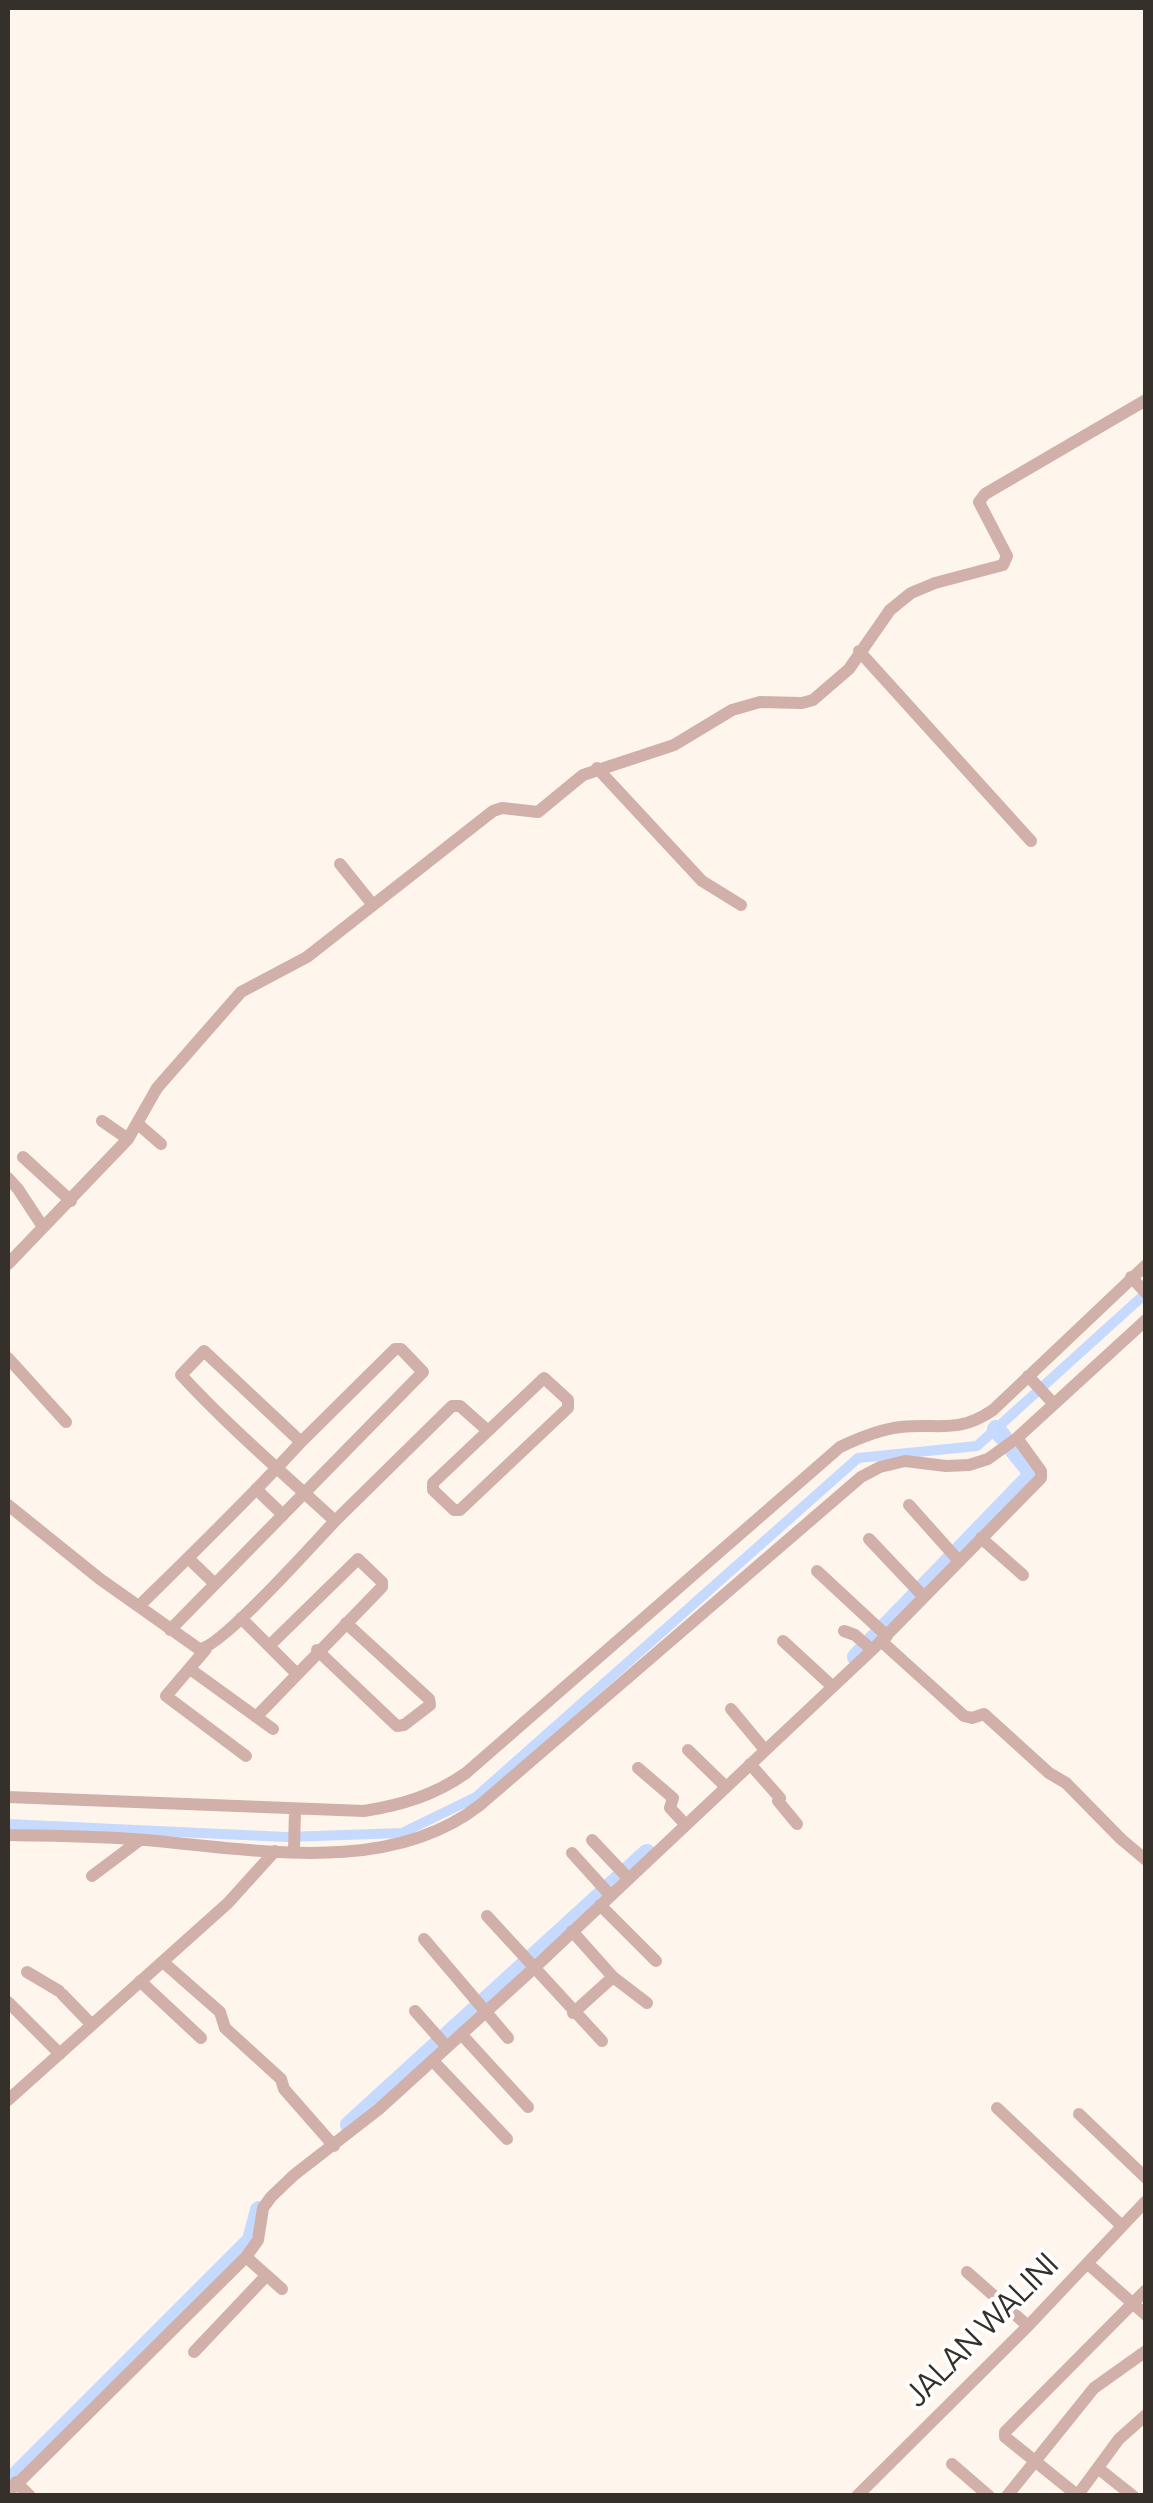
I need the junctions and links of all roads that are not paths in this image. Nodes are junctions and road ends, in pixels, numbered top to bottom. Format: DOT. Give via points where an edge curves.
graph roads {
  1 [pos="1146,400"];
  2 [pos="858,651"];
  3 [pos="596,768"];
  4 [pos="1031,841"];
  5 [pos="340,864"];
  6 [pos="741,905"];
  7 [pos="374,906"];
  8 [pos="102,1121"];
  9 [pos="138,1124"];
  10 [pos="128,1139"];
  11 [pos="161,1144"];
  12 [pos="24,1157"];
  13 [pos="8,1178"];
  14 [pos="71,1201"];
  15 [pos="43,1227"];
  16 [pos="8,1264"];
  17 [pos="1146,1265"];
  18 [pos="1133,1279"];
  19 [pos="1146,1293"];
  20 [pos="1146,1320"];
  21 [pos="8,1358"];
  22 [pos="1031,1379"];
  23 [pos="1050,1399"];
  24 [pos="66,1422"];
  25 [pos="486,1430"];
  26 [pos="1017,1438"];
  27 [pos="301,1442"];
  28 [pos="277,1468"];
  29 [pos="256,1490"];
  30 [pos="305,1493"];
  31 [pos="8,1505"];
  32 [pos="909,1505"];
  33 [pos="283,1516"];
  34 [pos="336,1521"];
  35 [pos="981,1538"];
  36 [pos="868,1539"];
  37 [pos="188,1558"];
  38 [pos="956,1558"];
  39 [pos="817,1571"];
  40 [pos="1023,1575"];
  41 [pos="215,1584"];
  42 [pos="920,1593"];
  43 [pos="139,1606"];
  44 [pos="241,1618"];
  45 [pos="346,1623"];
  46 [pos="170,1630"];
  47 [pos="844,1631"];
  48 [pos="876,1640"];
  49 [pos="783,1641"];
  50 [pos="269,1646"];
  51 [pos="206,1649"];
  52 [pos="318,1650"];
  53 [pos="190,1669"];
  54 [pos="296,1673"];
  55 [pos="830,1685"];
  56 [pos="731,1709"];
  57 [pos="256,1716"];
  58 [pos="273,1729"];
  59 [pos="762,1747"];
  60 [pos="688,1750"];
  61 [pos="246,1756"];
  62 [pos="750,1764"];
  63 [pos="638,1768"];
  64 [pos="723,1784"];
  65 [pos="8,1797"];
  66 [pos="295,1814"];
  67 [pos="683,1822"];
  68 [pos="796,1824"];
  69 [pos="8,1835"];
  70 [pos="140,1840"];
  71 [pos="592,1840"];
  72 [pos="294,1848"];
  73 [pos="275,1852"];
  74 [pos="572,1853"];
  75 [pos="1146,1860"];
  76 [pos="625,1875"];
  77 [pos="92,1876"];
  78 [pos="606,1895"];
  79 [pos="487,1916"];
  80 [pos="572,1932"];
  81 [pos="424,1938"];
  82 [pos="656,1961"];
  83 [pos="163,1962"];
  84 [pos="531,1965"];
  85 [pos="26,1972"];
  86 [pos="613,1977"];
  87 [pos="140,1981"];
  88 [pos="8,2002"];
  89 [pos="648,2003"];
  90 [pos="484,2007"];
  91 [pos="415,2011"];
  92 [pos="573,2013"];
  93 [pos="92,2026"];
  94 [pos="462,2035"];
  95 [pos="201,2038"];
  96 [pos="508,2038"];
  97 [pos="602,2041"];
  98 [pos="444,2044"];
  99 [pos="60,2054"];
  100 [pos="433,2061"];
  101 [pos="8,2100"];
  102 [pos="528,2107"];
  103 [pos="997,2108"];
  104 [pos="1079,2114"];
  105 [pos="507,2139"];
  106 [pos="329,2140"];
  107 [pos="1146,2178"];
  108 [pos="1146,2201"];
  109 [pos="1122,2226"];
  110 [pos="246,2256"];
  111 [pos="1088,2264"];
  112 [pos="968,2272"];
  113 [pos="266,2276"];
  114 [pos="282,2289"];
  115 [pos="1146,2290"];
  116 [pos="1134,2304"];
  117 [pos="1146,2316"];
  118 [pos="1028,2326"];
  119 [pos="1146,2351"];
  120 [pos="194,2352"];
  121 [pos="1146,2415"];
  122 [pos="1034,2461"];
  123 [pos="952,2464"];
  124 [pos="1099,2469"];
  125 [pos="11,2485"];
  126 [pos="1077,2495"];
  127 [pos="30,2496"];
  128 [pos="857,2496"];
  129 [pos="990,2496"];
  130 [pos="1007,2496"];
  131 [pos="1133,2496"];
  1 -- 2 [label="street" via="984,494 980,502 1007,556 1003,565 911,593"];
  2 -- 3 [label="street" via="849,669 812,700 732,710 674,745"];
  2 -- 4 [label="street"];
  3 -- 6 [label="street" via="702,882"];
  3 -- 7 [label="street" via="538,812 493,811"];
  5 -- 7 [label="street"];
  7 -- 9 [label="street" via="307,957 242,992 157,1088"];
  8 -- 10 [label="street"];
  9 -- 10 [label="street"];
  9 -- 11 [label="street"];
  10 -- 14 [label="street"];
  12 -- 14 [label="street"];
  13 -- 15 [label="street"];
  14 -- 15 [label="street"];
  15 -- 16 [label="street"];
  17 -- 18 [label="street"];
  18 -- 19 [label="street"];
  18 -- 22 [label="street"];
  20 -- 23 [label="street"];
  21 -- 24 [label="street"];
  22 -- 23 [label="street"];
  22 -- 66 [label="street" via="962,1427 901,1427 840,1447 451,1784 400,1805"];
  23 -- 26 [label="street"];
  25 -- 25 [label="street" via="544,1378 568,1400 568,1408 456,1511 431,1486"];
  25 -- 34 [label="street" via="452,1406"];
  26 -- 35 [label="street" via="1042,1475"];
  26 -- 72 [label="street" via="969,1465 905,1461 861,1478 467,1816 396,1844 332,1852"];
  27 -- 28 [label="street"];
  27 -- 28 [label="street" via="209,1352 200,1353 181,1375"];
  27 -- 30 [label="street" via="394,1349 423,1372"];
  28 -- 29 [label="street"];
  28 -- 30 [label="street"];
  29 -- 33 [label="street"];
  29 -- 37 [label="street"];
  30 -- 33 [label="street"];
  30 -- 34 [label="street"];
  31 -- 43 [label="street"];
  32 -- 38 [label="street"];
  33 -- 41 [label="street"];
  34 -- 44 [label="street"];
  35 -- 38 [label="street"];
  35 -- 40 [label="street"];
  36 -- 42 [label="street"];
  37 -- 41 [label="street"];
  37 -- 43 [label="street"];
  38 -- 42 [label="street"];
  39 -- 48 [label="street"];
  41 -- 46 [label="street"];
  42 -- 48 [label="street"];
  43 -- 46 [label="street"];
  44 -- 50 [label="street"];
  44 -- 51 [label="street"];
  45 -- 50 [label="street" via="383,1585 358,1559"];
  45 -- 52 [label="street"];
  45 -- 52 [label="street" via="430,1705 397,1726"];
  46 -- 51 [label="street" via="191,1647"];
  47 -- 48 [label="street"];
  48 -- 55 [label="street"];
  48 -- 75 [label="street" via="964,1716 984,1714 994,1722"];
  49 -- 55 [label="street"];
  50 -- 54 [label="street"];
  51 -- 53 [label="street"];
  52 -- 54 [label="street"];
  53 -- 57 [label="street"];
  53 -- 61 [label="street" via="167,1692 168,1700"];
  54 -- 57 [label="street"];
  55 -- 59 [label="street"];
  56 -- 59 [label="street"];
  57 -- 58 [label="street"];
  59 -- 62 [label="street"];
  60 -- 64 [label="street"];
  62 -- 64 [label="street"];
  62 -- 68 [label="street"];
  63 -- 67 [label="street" via="674,1800 670,1808"];
  64 -- 67 [label="street"];
  65 -- 66 [label="street"];
  66 -- 72 [label="street"];
  67 -- 76 [label="street"];
  69 -- 70 [label="street"];
  70 -- 73 [label="street"];
  70 -- 77 [label="street"];
  71 -- 76 [label="street"];
  72 -- 73 [label="street"];
  73 -- 83 [label="street"];
  74 -- 78 [label="street"];
  76 -- 78 [label="street"];
  78 -- 80 [label="street"];
  78 -- 82 [label="street"];
  79 -- 84 [label="street"];
  80 -- 84 [label="street"];
  80 -- 86 [label="street"];
  81 -- 90 [label="street"];
  83 -- 87 [label="street"];
  83 -- 106 [label="street" via="220,2012 224,2028 281,2079"];
  84 -- 90 [label="street"];
  84 -- 92 [label="street"];
  85 -- 93 [label="street" via="61,1993"];
  86 -- 89 [label="street"];
  86 -- 92 [label="street"];
  87 -- 93 [label="street"];
  87 -- 95 [label="street"];
  88 -- 99 [label="street"];
  90 -- 94 [label="street"];
  90 -- 96 [label="street"];
  91 -- 98 [label="street"];
  92 -- 97 [label="street"];
  93 -- 99 [label="street"];
  94 -- 98 [label="street"];
  94 -- 102 [label="street"];
  98 -- 100 [label="street"];
  99 -- 101 [label="street"];
  100 -- 105 [label="street"];
  100 -- 106 [label="street"];
  103 -- 109 [label="street"];
  104 -- 107 [label="street"];
  106 -- 110 [label="street" via="266,2202 262,2230"];
  108 -- 109 [label="street, JALAN WALINI"];
  109 -- 111 [label="street, JALAN WALINI"];
  110 -- 113 [label="street"];
  110 -- 125 [label="street"];
  111 -- 116 [label="street"];
  111 -- 118 [label="street, JALAN WALINI"];
  112 -- 118 [label="street"];
  113 -- 114 [label="street"];
  113 -- 120 [label="street"];
  115 -- 116 [label="street"];
  116 -- 117 [label="street"];
  116 -- 122 [label="street" via="1005,2432"];
  118 -- 128 [label="street, JALAN WALINI"];
  119 -- 122 [label="street" via="1094,2388"];
  121 -- 124 [label="street"];
  122 -- 126 [label="street"];
  122 -- 130 [label="street"];
  123 -- 129 [label="street"];
  124 -- 126 [label="street"];
  124 -- 131 [label="street"];
  125 -- 127 [label="street"];
}
